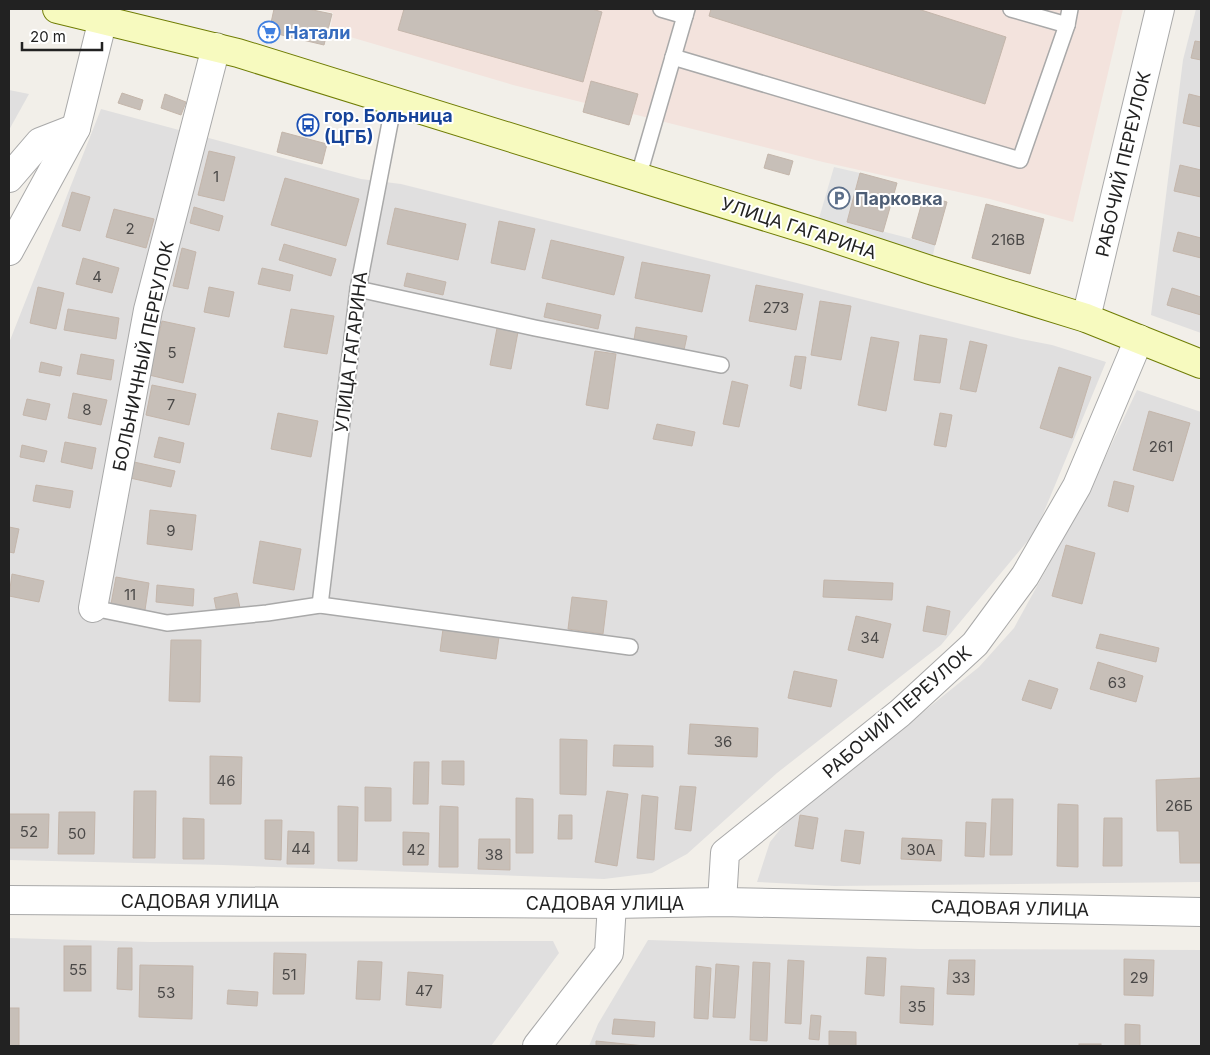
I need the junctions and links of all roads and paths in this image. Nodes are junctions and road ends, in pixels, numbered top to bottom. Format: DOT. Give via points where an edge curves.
graph roads {
  1 [pos="57,9"];
  2 [pos="661,9"];
  3 [pos="1011,9"];
  4 [pos="1070,9"];
  5 [pos="1160,9"];
  6 [pos="686,12"];
  7 [pos="102,19"];
  8 [pos="148,19"];
  9 [pos="1066,25"];
  10 [pos="216,47"];
  11 [pos="673,57"];
  12 [pos="394,102"];
  13 [pos="76,128"];
  14 [pos="9,178"];
  15 [pos="638,178"];
  16 [pos="9,251"];
  17 [pos="358,289"];
  18 [pos="1086,318"];
  19 [pos="1139,339"];
  20 [pos="1201,364"];
  21 [pos="721,366"];
  22 [pos="320,605"];
  23 [pos="93,608"];
  24 [pos="630,647"];
  25 [pos="9,900"];
  26 [pos="722,902"];
  27 [pos="612,904"];
  28 [pos="1201,912"];
  29 [pos="537,1046"];
  1 -- 7 [label="street, УЛИЦА ГАГАРИНА"];
  2 -- 6 [label="lane"];
  3 -- 9 [label="lane"];
  4 -- 9 [label="lane"];
  5 -- 18 [label="street, РАБОЧИЙ ПЕРЕУЛОК"];
  6 -- 11 [label="lane"];
  7 -- 8 [label="street, УЛИЦА ГАГАРИНА"];
  7 -- 13 [label="street"];
  8 -- 10 [label="street, УЛИЦА ГАГАРИНА"];
  9 -- 11 [label="lane" via="1020,160"];
  10 -- 12 [label="street, УЛИЦА ГАГАРИНА"];
  10 -- 23 [label="street, БОЛЬНИЧНЫЙ ПЕРЕУЛОК" via="148,310"];
  11 -- 15 [label="lane"];
  12 -- 15 [label="street, УЛИЦА ГАГАРИНА"];
  12 -- 17 [label="lane, УЛИЦА ГАГАРИНА"];
  13 -- 14 [label="street" via="40,142"];
  13 -- 16 [label="street"];
  15 -- 18 [label="street, УЛИЦА ГАГАРИНА"];
  17 -- 21 [label="lane"];
  17 -- 22 [label="lane, УЛИЦА ГАГАРИНА"];
  18 -- 19 [label="street, УЛИЦА ГАГАРИНА"];
  19 -- 20 [label="street, УЛИЦА ГАГАРИНА"];
  19 -- 26 [label="street, РАБОЧИЙ ПЕРЕУЛОК" via="1077,486 1025,576 975,644 900,713 726,853"];
  22 -- 23 [label="lane" via="167,622"];
  22 -- 24 [label="lane"];
  25 -- 27 [label="street, САДОВАЯ УЛИЦА"];
  26 -- 27 [label="street, САДОВАЯ УЛИЦА"];
  26 -- 28 [label="street, САДОВАЯ УЛИЦА"];
  27 -- 29 [label="street" via="609,953"];
}
